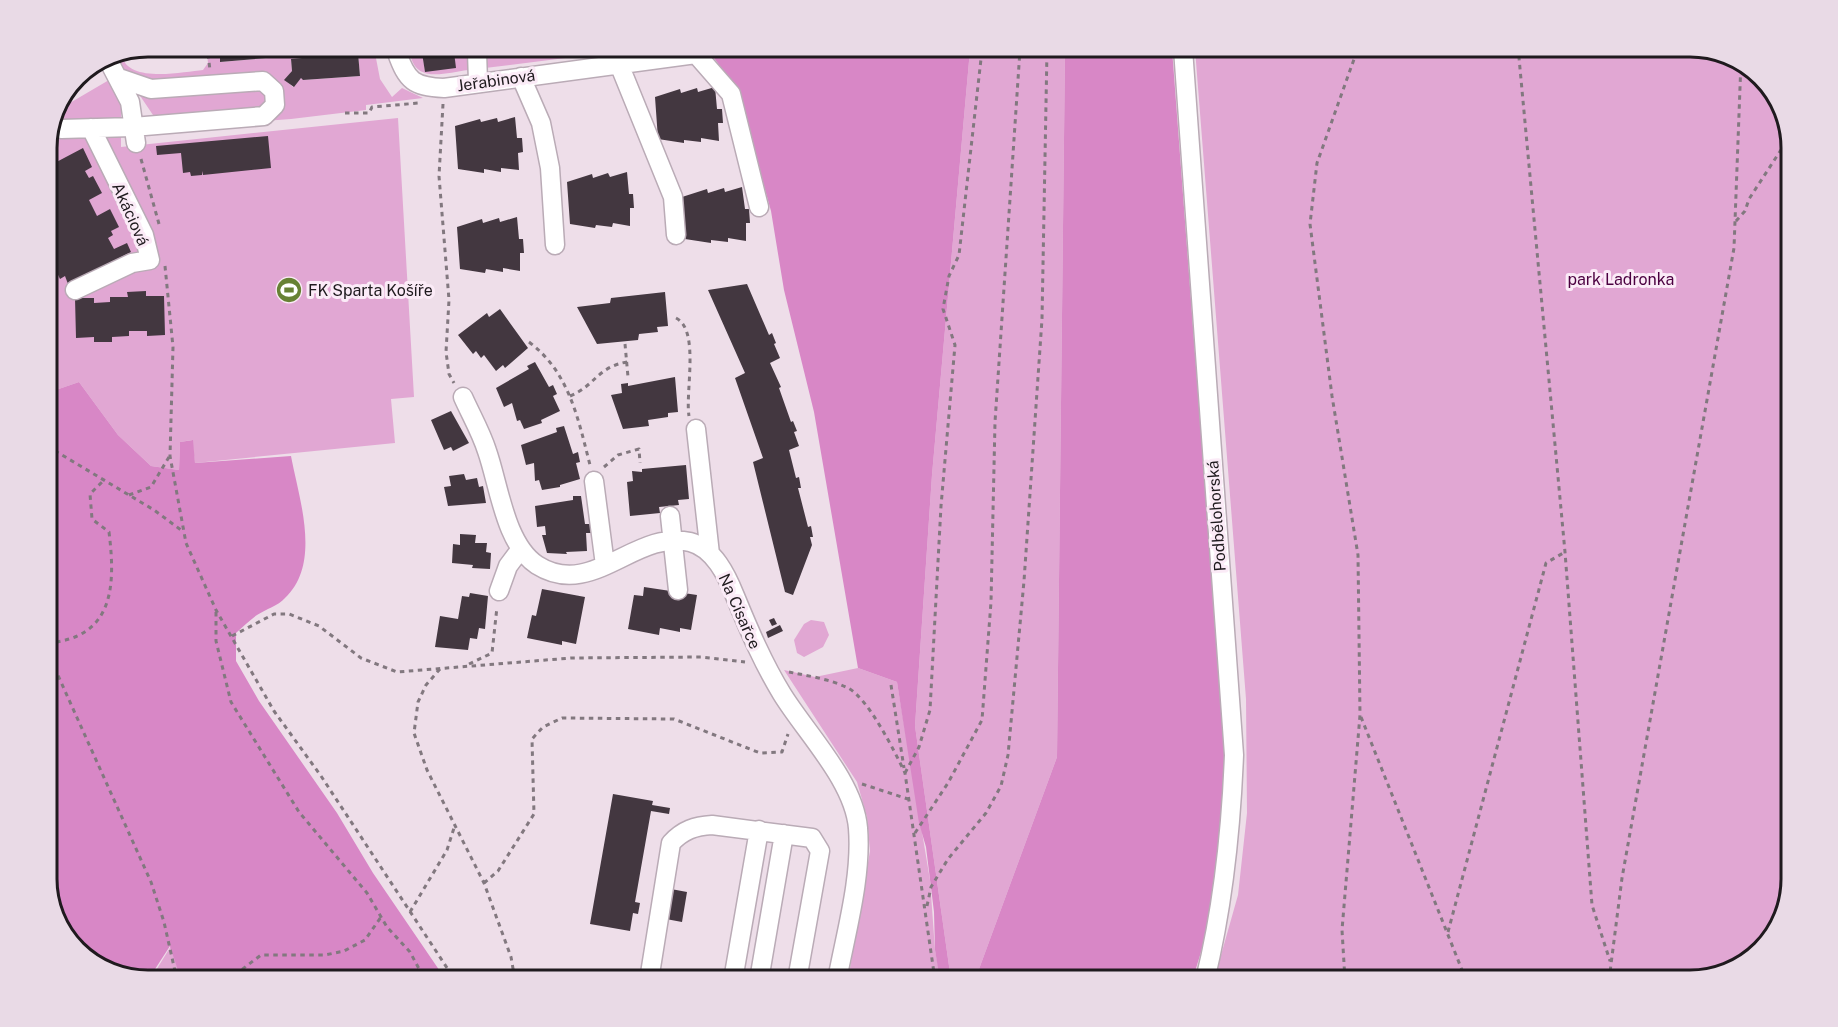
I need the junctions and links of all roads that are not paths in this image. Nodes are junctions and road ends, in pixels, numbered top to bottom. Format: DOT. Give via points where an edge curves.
graph roads {
  1 [pos="398,57"];
  2 [pos="477,57"];
  3 [pos="659,57"];
  4 [pos="699,57"];
  5 [pos="1184,57"];
  6 [pos="591,59"];
  7 [pos="619,64"];
  8 [pos="111,65"];
  9 [pos="521,77"];
  10 [pos="119,78"];
  11 [pos="478,82"];
  12 [pos="91,128"];
  13 [pos="61,129"];
  14 [pos="134,135"];
  15 [pos="759,207"];
  16 [pos="676,235"];
  17 [pos="555,244"];
  18 [pos="75,290"];
  19 [pos="463,397"];
  20 [pos="696,429"];
  21 [pos="594,479"];
  22 [pos="670,516"];
  23 [pos="674,539"];
  24 [pos="520,550"];
  25 [pos="710,554"];
  26 [pos="605,565"];
  27 [pos="678,590"];
  28 [pos="499,591"];
  29 [pos="759,830"];
  30 [pos="784,834"];
  31 [pos="651,970"];
  32 [pos="735,970"];
  33 [pos="761,970"];
  34 [pos="799,970"];
  35 [pos="839,970"];
  36 [pos="1208,970"];
  1 -- 11 [label="street, Jeřabinová" via="404,74 421,87 444,88"];
  2 -- 11 [label="street"];
  3 -- 7 [label="street, Jeřabinová"];
  4 -- 15 [label="street, Jeřabinová" via="731,94"];
  5 -- 36 [label="street, Podbělohorská" via="1234,755 1227,860"];
  6 -- 7 [label="street, Jeřabinová"];
  6 -- 9 [label="street, Jeřabinová"];
  7 -- 16 [label="street" via="673,198"];
  8 -- 10 [label="street"];
  9 -- 11 [label="street, Jeřabinová"];
  9 -- 17 [label="street" via="541,123 550,168"];
  10 -- 14 [label="street" via="130,102"];
  10 -- 14 [label="street" via="151,89 263,81 274,91 275,105 264,116"];
  12 -- 13 [label="street"];
  12 -- 14 [label="street"];
  12 -- 18 [label="street, Akáciová" via="144,236 150,260 132,263"];
  19 -- 24 [label="street" via="487,448"];
  20 -- 25 [label="street"];
  21 -- 26 [label="street"];
  22 -- 23 [label="street"];
  23 -- 25 [label="street, Na Císařce" via="694,543"];
  23 -- 26 [label="street" via="657,542"];
  23 -- 27 [label="street"];
  24 -- 26 [label="street" via="537,565 556,574 577,576"];
  24 -- 28 [label="street" via="508,566"];
  25 -- 35 [label="street, Na Císařce" via="728,578 767,667 851,801 858,827 857,862"];
  29 -- 30 [label="street"];
  29 -- 31 [label="street" via="696,826 679,833 671,843"];
  29 -- 32 [label="street"];
  30 -- 33 [label="street"];
  30 -- 34 [label="street" via="813,838 820,851"];
}
